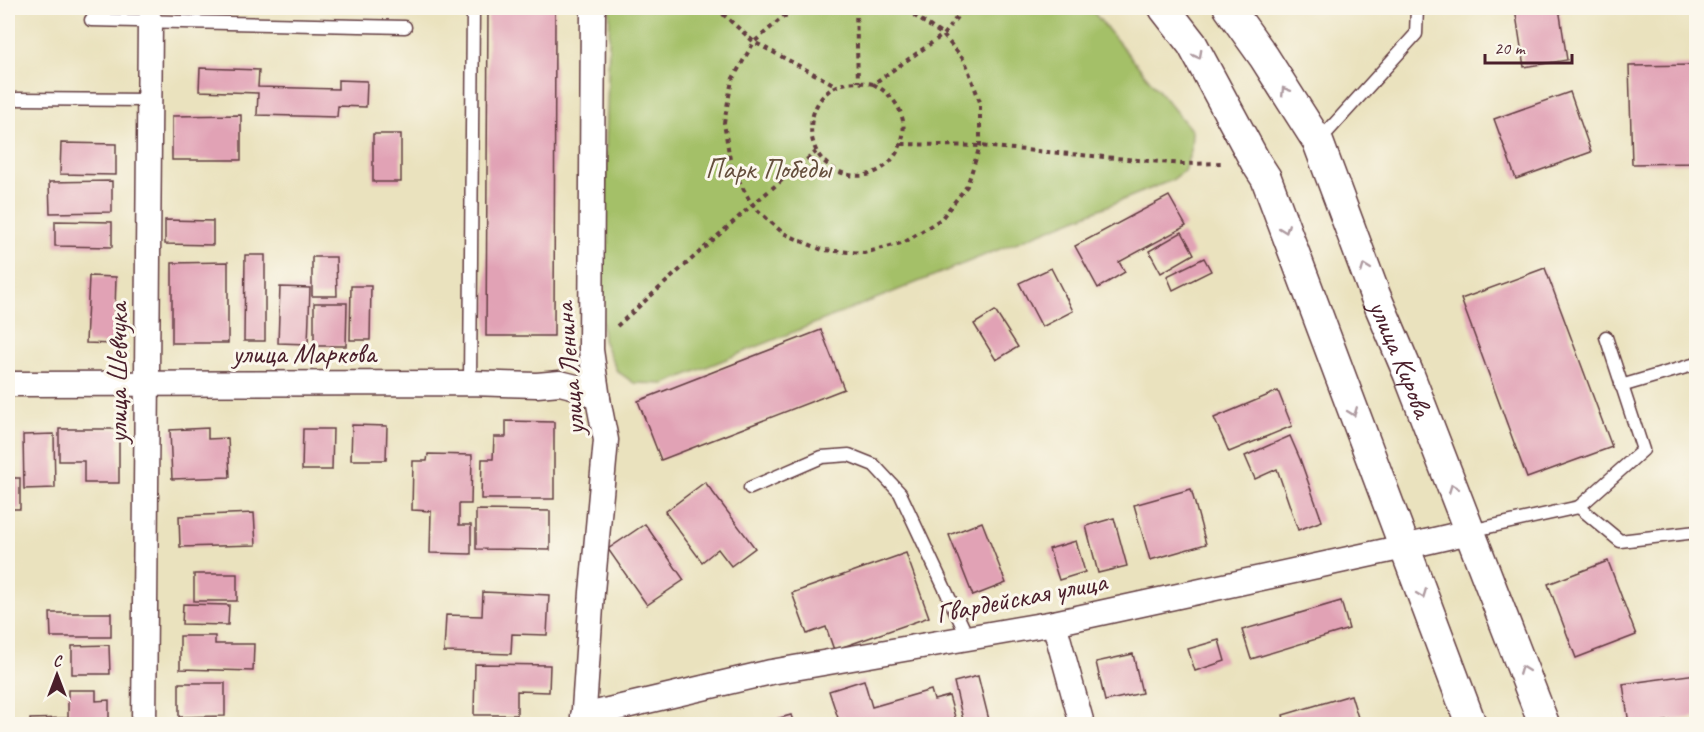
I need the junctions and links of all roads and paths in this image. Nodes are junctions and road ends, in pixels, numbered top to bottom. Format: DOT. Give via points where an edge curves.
graph roads {
  1 [pos="473,8"];
  2 [pos="593,8"];
  3 [pos="716,8"];
  4 [pos="802,8"];
  5 [pos="856,8"];
  6 [pos="903,8"];
  7 [pos="964,8"];
  8 [pos="1164,8"];
  9 [pos="1229,8"];
  10 [pos="1417,8"];
  11 [pos="91,21"];
  12 [pos="150,21"];
  13 [pos="405,27"];
  14 [pos="943,34"];
  15 [pos="754,42"];
  16 [pos="858,82"];
  17 [pos="873,84"];
  18 [pos="837,86"];
  19 [pos="16,99"];
  20 [pos="149,100"];
  21 [pos="1318,142"];
  22 [pos="902,144"];
  23 [pos="980,146"];
  24 [pos="816,152"];
  25 [pos="1255,161"];
  26 [pos="752,205"];
  27 [pos="1606,337"];
  28 [pos="591,350"];
  29 [pos="1696,364"];
  30 [pos="470,383"];
  31 [pos="8,384"];
  32 [pos="148,384"];
  33 [pos="1621,386"];
  34 [pos="598,399"];
  35 [pos="750,488"];
  36 [pos="1579,507"];
  37 [pos="1469,532"];
  38 [pos="1696,532"];
  39 [pos="1404,547"];
  40 [pos="1054,623"];
  41 [pos="968,638"];
  42 [pos="583,720"];
  43 [pos="144,724"];
  44 [pos="1083,724"];
  45 [pos="1471,724"];
  46 [pos="1544,724"];
  1 -- 30 [label="lane"];
  2 -- 28 [label="street, улица Ленина"];
  3 -- 15 [label="path"];
  4 -- 15 [label="path" via="783,17"];
  5 -- 16 [label="path"];
  6 -- 14 [label="path"];
  7 -- 14 [label="path"];
  8 -- 25 [label="street, one-way" via="1191,44"];
  21 -- 9 [label="street, улица Кирова, one-way"];
  10 -- 21 [label="lane" via="1416,34"];
  11 -- 12 [label="lane"];
  12 -- 13 [label="lane"];
  12 -- 20 [label="street, улица Шевчука"];
  14 -- 17 [label="path"];
  14 -- 23 [label="path" via="965,61 980,102"];
  15 -- 18 [label="path"];
  15 -- 26 [label="path" via="732,80 724,123 731,166"];
  16 -- 17 [label="path"];
  16 -- 18 [label="path"];
  17 -- 22 [label="path" via="894,99 902,113"];
  18 -- 24 [label="path" via="815,107 810,122"];
  19 -- 20 [label="lane"];
  20 -- 32 [label="street, улица Шевчука"];
  37 -- 21 [label="street, улица Кирова, one-way"];
  22 -- 23 [label="path"];
  22 -- 24 [label="path" via="883,167 854,176 826,164"];
  23 -- 25 [label="path" via="1183,165"];
  23 -- 26 [label="path" via="967,186 940,219 895,245 864,253 822,250 783,233"];
  24 -- 26 [label="path"];
  25 -- 39 [label="street, one-way" via="1266,178"];
  26 -- 28 [label="path"];
  27 -- 33 [label="lane"];
  28 -- 34 [label="street, улица Ленина"];
  29 -- 33 [label="lane"];
  30 -- 32 [label="street, улица Маркова"];
  30 -- 34 [label="street, улица Маркова" via="560,383 584,389"];
  31 -- 32 [label="street, улица Маркова"];
  32 -- 43 [label="street, улица Шевчука"];
  33 -- 36 [label="lane" via="1643,450"];
  34 -- 42 [label="street, улица Ленина" via="606,440"];
  35 -- 41 [label="lane" via="822,457 849,455 874,465 900,493"];
  36 -- 37 [label="lane"];
  36 -- 38 [label="lane" via="1620,541"];
  37 -- 39 [label="street, Гвардейская улица"];
  46 -- 37 [label="street, улица Кирова, one-way"];
  39 -- 40 [label="street, Гвардейская улица"];
  39 -- 45 [label="street, one-way"];
  40 -- 41 [label="street, Гвардейская улица"];
  40 -- 44 [label="street"];
  41 -- 42 [label="street, Гвардейская улица" via="771,672"];
}
